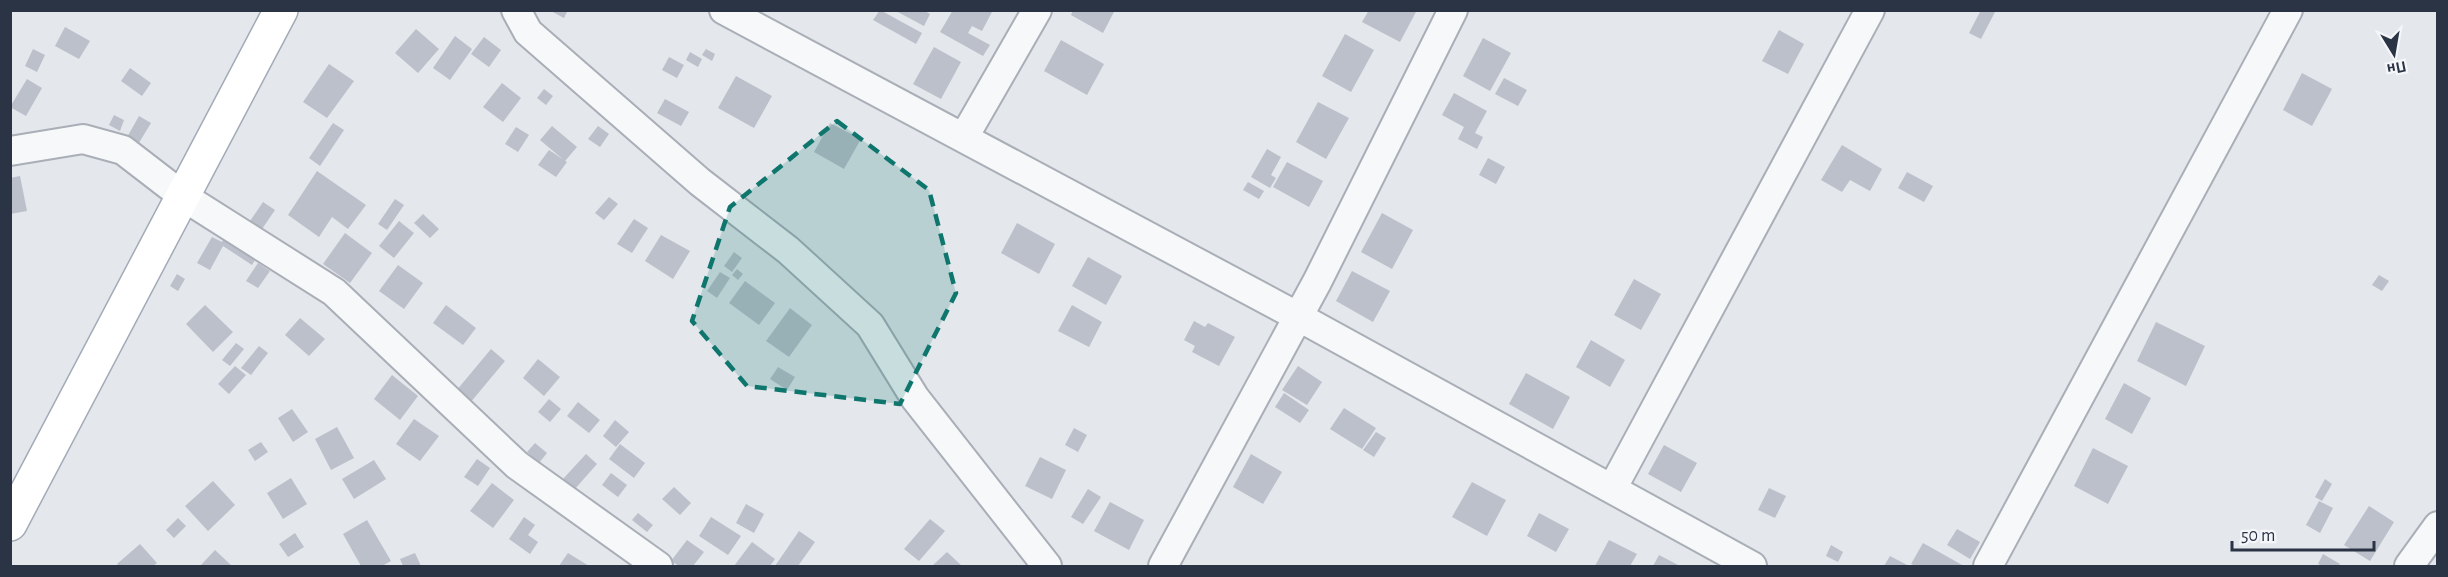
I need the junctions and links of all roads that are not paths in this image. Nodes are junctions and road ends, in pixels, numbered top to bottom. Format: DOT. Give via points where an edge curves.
graph roads {
  1 [pos="281,10"];
  2 [pos="516,10"];
  3 [pos="724,10"];
  4 [pos="1037,10"];
  5 [pos="1453,10"];
  6 [pos="1870,10"];
  7 [pos="2288,10"];
  8 [pos="964,137"];
  9 [pos="10,151"];
  10 [pos="184,197"];
  11 [pos="1298,316"];
  12 [pos="1612,489"];
  13 [pos="10,524"];
  14 [pos="2438,526"];
  15 [pos="658,567"];
  16 [pos="1047,567"];
  17 [pos="1163,567"];
  18 [pos="1752,567"];
  19 [pos="1988,567"];
  20 [pos="2409,567"];
  1 -- 10 [label="main road"];
  2 -- 16 [label="street" via="528,33 700,182 788,250 870,325 915,398"];
  3 -- 8 [label="street"];
  4 -- 8 [label="street"];
  5 -- 11 [label="street"];
  6 -- 12 [label="street"];
  7 -- 19 [label="street"];
  8 -- 11 [label="street"];
  9 -- 10 [label="street" via="83,139 106,143 123,150"];
  10 -- 13 [label="main road"];
  10 -- 15 [label="street" via="334,292 517,465"];
  11 -- 12 [label="street"];
  11 -- 17 [label="street"];
  12 -- 18 [label="street"];
  14 -- 20 [label="street"];
}
